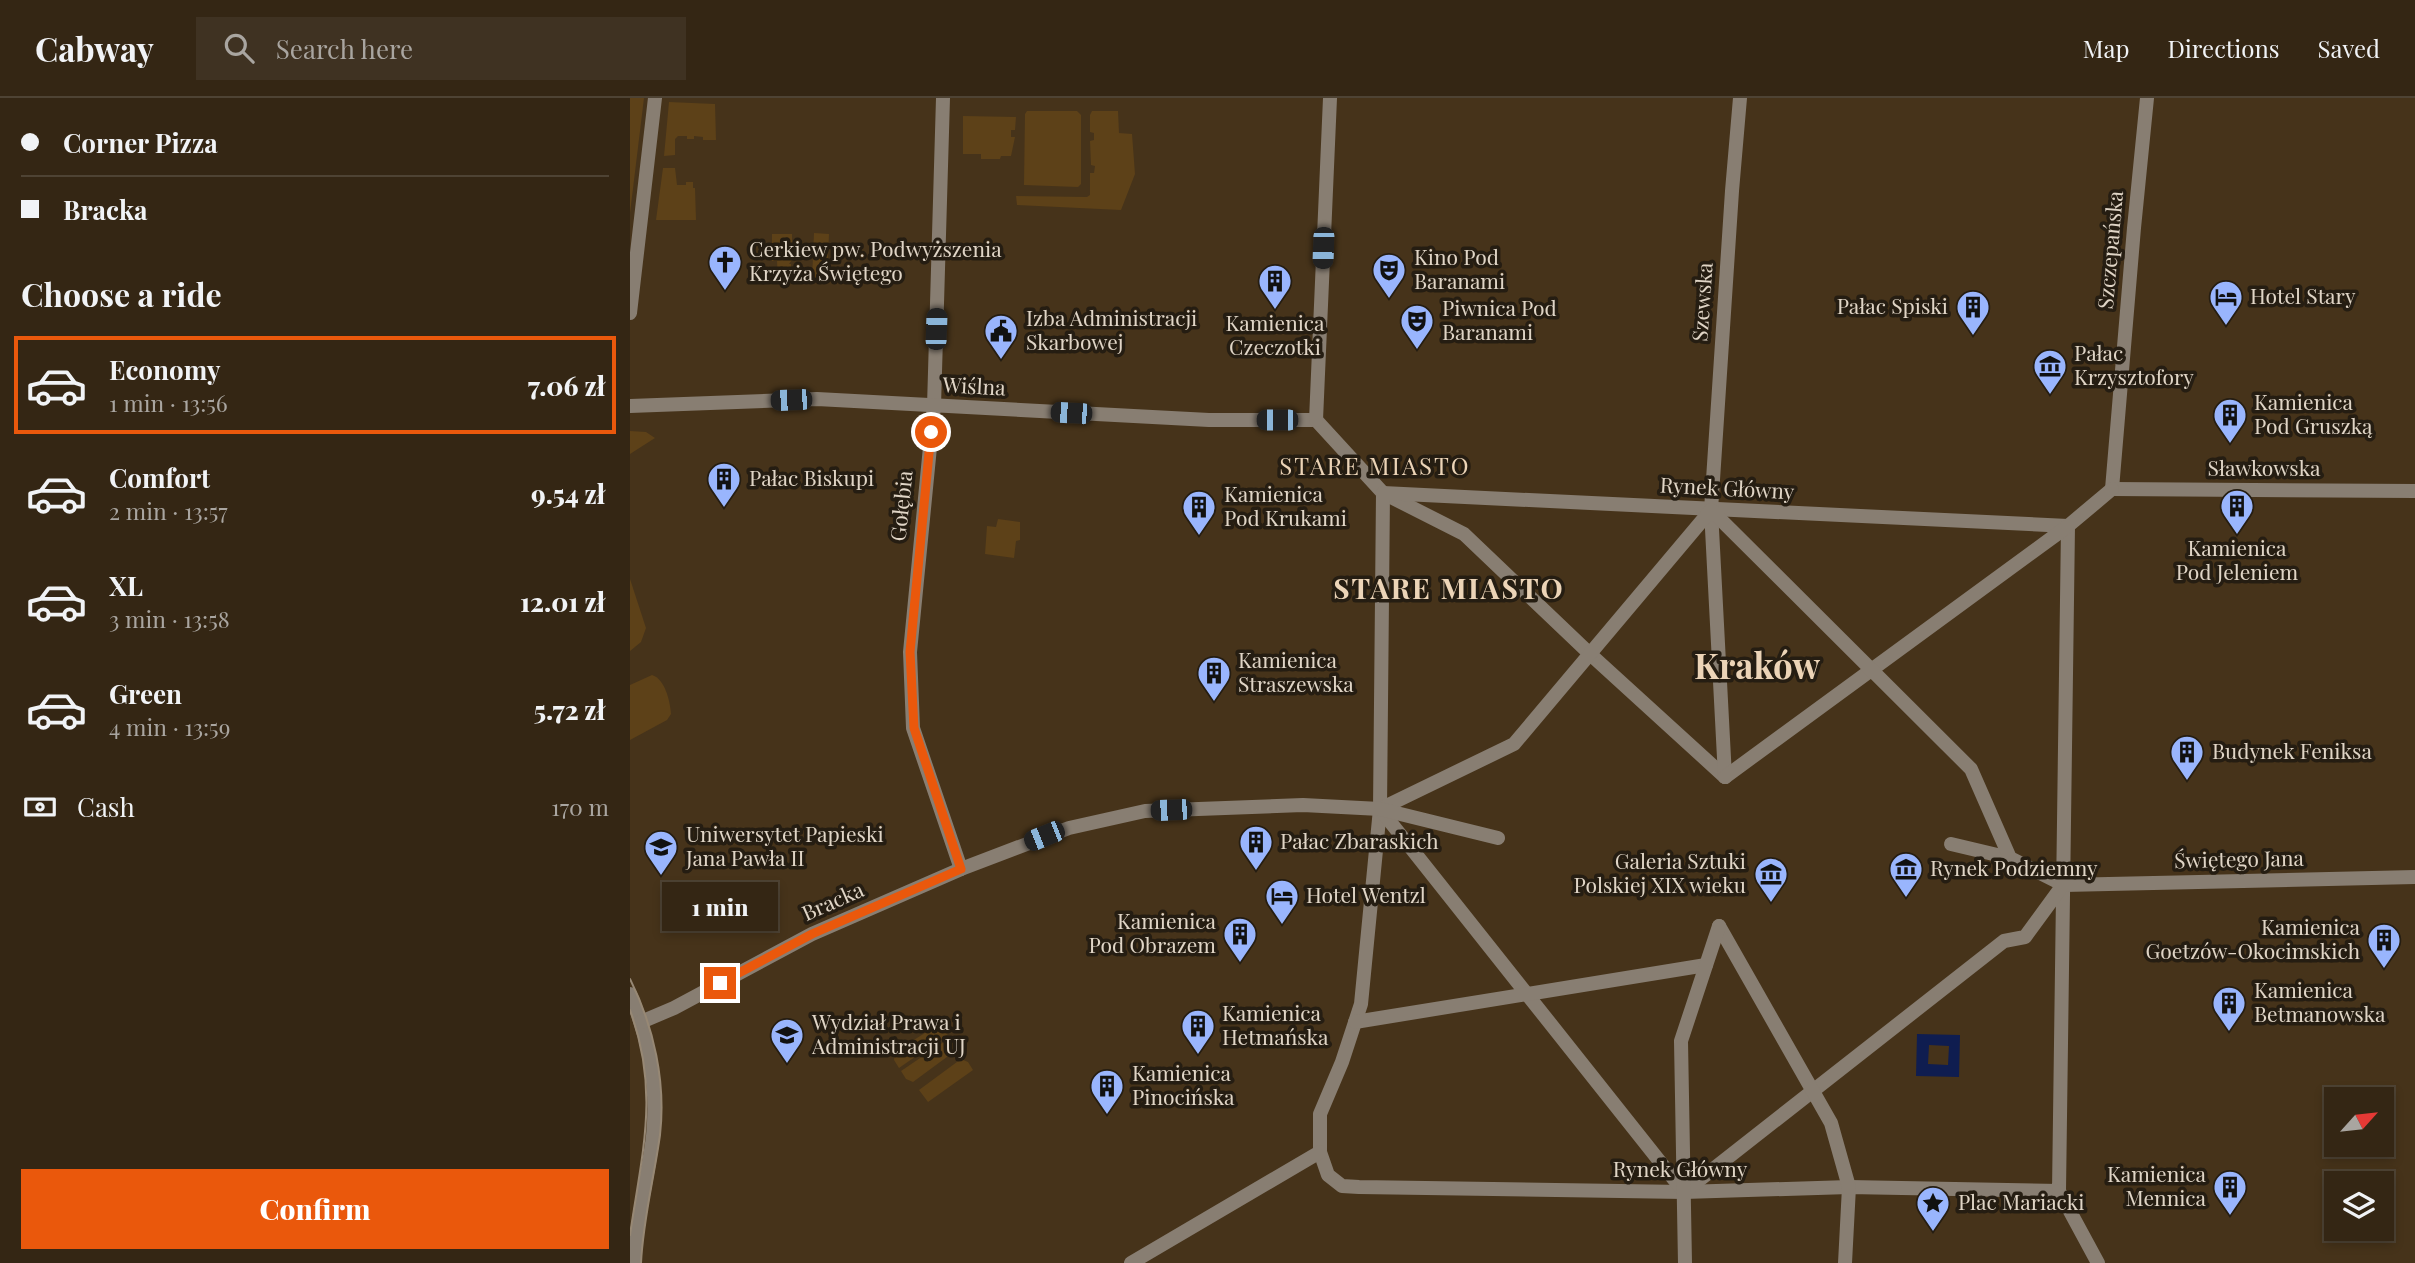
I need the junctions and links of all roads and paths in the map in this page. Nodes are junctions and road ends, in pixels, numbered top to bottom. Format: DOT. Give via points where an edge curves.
graph roads {
  1 [pos="655,98"];
  2 [pos="943,98"];
  3 [pos="1330,98"];
  4 [pos="1740,98"];
  5 [pos="2147,98"];
  6 [pos="630,313"];
  7 [pos="934,405"];
  8 [pos="630,406"];
  9 [pos="1316,420"];
  10 [pos="2112,489"];
  11 [pos="2415,491"];
  12 [pos="1383,493"];
  13 [pos="1711,510"];
  14 [pos="2068,526"];
  15 [pos="1590,653"];
  16 [pos="1871,670"];
  17 [pos="1725,777"];
  18 [pos="1380,809"];
  19 [pos="1498,838"];
  20 [pos="1951,844"];
  21 [pos="2010,858"];
  22 [pos="961,869"];
  23 [pos="2415,877"];
  24 [pos="2064,885"];
  25 [pos="1706,965"];
  26 [pos="630,994"];
  27 [pos="641,1022"];
  28 [pos="1355,1022"];
  29 [pos="1812,1091"];
  30 [pos="1320,1152"];
  31 [pos="1849,1187"];
  32 [pos="2059,1191"];
  33 [pos="1684,1192"];
  34 [pos="633,1249"];
  35 [pos="634,1263"];
  36 [pos="1131,1263"];
  37 [pos="1685,1263"];
  38 [pos="1845,1263"];
  39 [pos="2098,1263"];
  1 -- 6 [label="street"];
  2 -- 7 [label="street, Gołębia"];
  3 -- 9 [label="street"];
  4 -- 13 [label="street, Szewska"];
  5 -- 10 [label="street, Szczepańska"];
  7 -- 8 [label="street, Wiślna" via="817,399"];
  7 -- 9 [label="street, Wiślna" via="1209,420"];
  7 -- 22 [label="street, Gołębia" via="910,652 914,728"];
  9 -- 12 [label="street"];
  10 -- 11 [label="street, Sławkowska"];
  10 -- 14 [label="street"];
  12 -- 13 [label="street, Rynek Główny"];
  12 -- 15 [label="street" via="1464,534"];
  12 -- 18 [label="street, Rynek Główny"];
  13 -- 14 [label="street, Rynek Główny"];
  13 -- 15 [label="street"];
  13 -- 16 [label="street"];
  13 -- 17 [label="street, Szewska"];
  14 -- 16 [label="street"];
  14 -- 24 [label="street"];
  15 -- 17 [label="street"];
  15 -- 18 [label="street" via="1514,744"];
  16 -- 17 [label="street"];
  16 -- 21 [label="street" via="1971,769"];
  18 -- 19 [label="street, Bracka"];
  18 -- 22 [label="street, Bracka" via="1303,805 1145,811 1069,828"];
  18 -- 28 [label="street, Rynek Główny" via="1361,1004"];
  18 -- 33 [label="street"];
  20 -- 21 [label="street"];
  21 -- 24 [label="street"];
  22 -- 27 [label="street, Bracka" via="812,934"];
  23 -- 24 [label="street, Świętego Jana"];
  24 -- 29 [label="street" via="2025,937 2004,941"];
  24 -- 32 [label="street"];
  25 -- 28 [label="street"];
  25 -- 29 [label="street" via="1719,926"];
  25 -- 33 [label="street" via="1681,1041"];
  26 -- 27 [label="street"];
  27 -- 34 [label="street" via="651,1063 654,1110"];
  28 -- 30 [label="street, Rynek Główny" via="1320,1114"];
  29 -- 31 [label="street" via="1831,1124"];
  29 -- 33 [label="street"];
  30 -- 33 [label="street, Rynek Główny" via="1328,1175 1342,1186"];
  30 -- 36 [label="street"];
  31 -- 32 [label="street, Rynek Główny"];
  31 -- 33 [label="street, Rynek Główny"];
  31 -- 38 [label="street"];
  32 -- 39 [label="street"];
  33 -- 37 [label="street"];
  34 -- 35 [label="street"];
}
